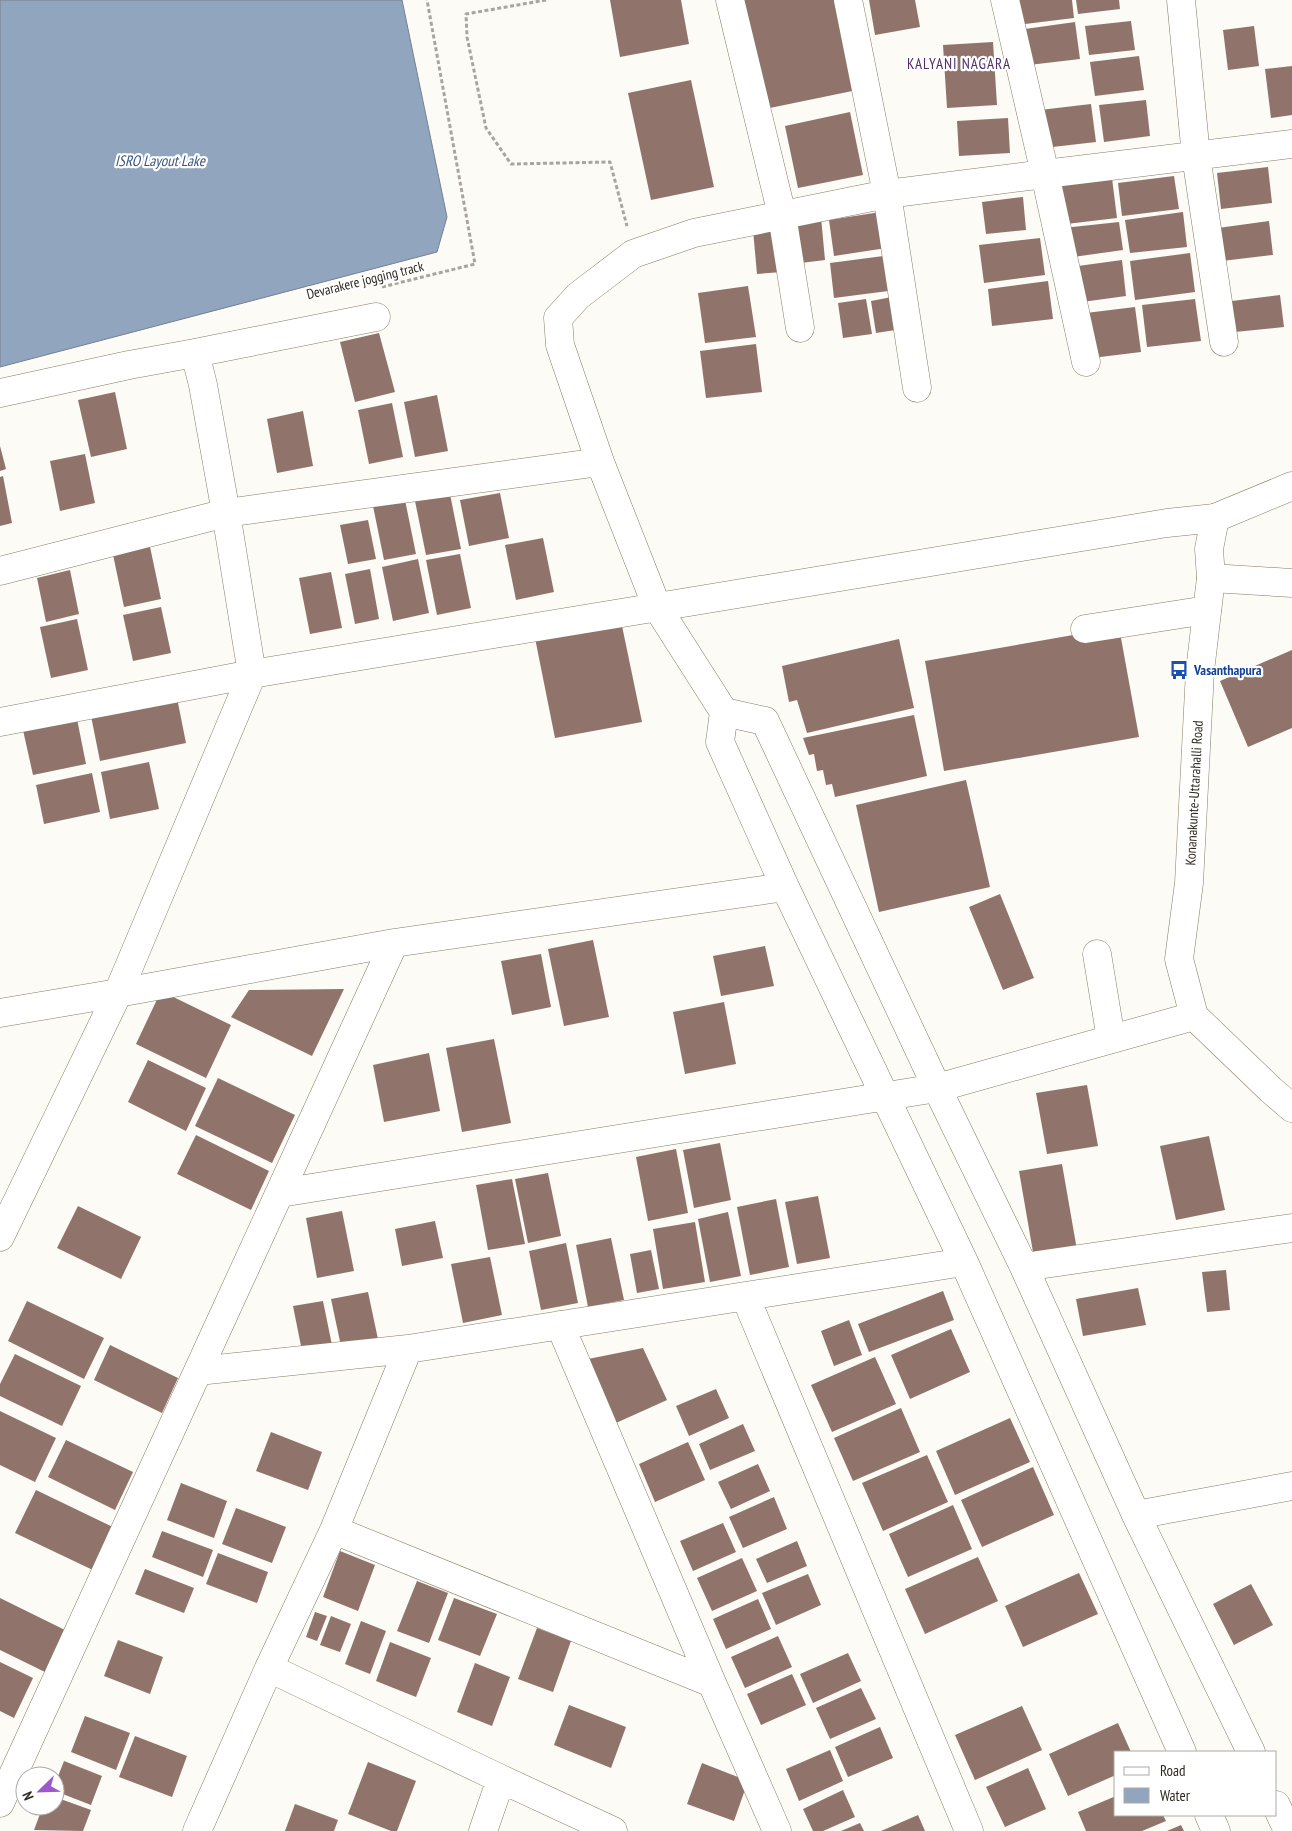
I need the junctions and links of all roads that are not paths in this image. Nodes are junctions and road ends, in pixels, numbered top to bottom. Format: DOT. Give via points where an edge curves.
graph roads {
  1 [pos="730,0"];
  2 [pos="848,0"];
  3 [pos="1005,0"];
  4 [pos="1181,0"];
  5 [pos="1292,144"];
  6 [pos="1196,156"];
  7 [pos="1044,174"];
  8 [pos="887,194"];
  9 [pos="782,215"];
  10 [pos="376,316"];
  11 [pos="800,328"];
  12 [pos="1224,342"];
  13 [pos="195,352"];
  14 [pos="1086,362"];
  15 [pos="917,388"];
  16 [pos="0,392"];
  17 [pos="600,462"];
  18 [pos="1292,486"];
  19 [pos="226,513"];
  20 [pos="1215,518"];
  21 [pos="0,570"];
  22 [pos="1211,578"];
  23 [pos="1292,583"];
  24 [pos="657,607"];
  25 [pos="1207,610"];
  26 [pos="1085,629"];
  27 [pos="252,674"];
  28 [pos="724,712"];
  29 [pos="0,722"];
  30 [pos="785,887"];
  31 [pos="394,943"];
  32 [pos="1097,954"];
  33 [pos="118,993"];
  34 [pos="0,1013"];
  35 [pos="1194,1016"];
  36 [pos="1111,1039"];
  37 [pos="936,1088"];
  38 [pos="886,1096"];
  39 [pos="1292,1108"];
  40 [pos="280,1193"];
  41 [pos="1292,1228"];
  42 [pos="0,1237"];
  43 [pos="964,1262"];
  44 [pos="1024,1268"];
  45 [pos="745,1296"];
  46 [pos="560,1325"];
  47 [pos="408,1349"];
  48 [pos="198,1371"];
  49 [pos="1292,1486"];
  50 [pos="1136,1515"];
  51 [pos="334,1530"];
  52 [pos="269,1668"];
  53 [pos="712,1683"];
  54 [pos="1182,1751"];
  55 [pos="1250,1751"];
  56 [pos="501,1779"];
  57 [pos="0,1802"];
  58 [pos="1277,1807"];
  59 [pos="1209,1816"];
  60 [pos="197,1831"];
  61 [pos="483,1831"];
  62 [pos="613,1831"];
  63 [pos="778,1831"];
  64 [pos="969,1831"];
  65 [pos="1216,1831"];
  66 [pos="1288,1831"];
  1 -- 9 [label="street"];
  2 -- 8 [label="street"];
  3 -- 7 [label="street"];
  4 -- 6 [label="street"];
  5 -- 6 [label="street"];
  6 -- 7 [label="street"];
  6 -- 12 [label="street"];
  7 -- 8 [label="street"];
  7 -- 14 [label="street"];
  8 -- 9 [label="street"];
  8 -- 15 [label="street"];
  9 -- 11 [label="street"];
  9 -- 17 [label="street" via="694,233 633,254 578,296 558,318 560,345"];
  10 -- 13 [label="street"];
  13 -- 16 [label="street"];
  13 -- 19 [label="street"];
  17 -- 19 [label="street"];
  17 -- 24 [label="street"];
  18 -- 20 [label="street"];
  19 -- 21 [label="street"];
  19 -- 27 [label="street"];
  20 -- 22 [label="street, Konanakunte-Uttarahalli Road" via="1209,549"];
  20 -- 24 [label="street" via="1157,524"];
  22 -- 23 [label="street"];
  22 -- 25 [label="street, Konanakunte-Uttarahalli Road"];
  24 -- 27 [label="street"];
  24 -- 28 [label="street"];
  25 -- 26 [label="street"];
  25 -- 35 [label="street, Konanakunte-Uttarahalli Road" via="1200,672 1189,883 1179,959"];
  27 -- 29 [label="street"];
  27 -- 33 [label="street"];
  28 -- 30 [label="street" via="720,742"];
  28 -- 37 [label="street" via="765,721"];
  30 -- 31 [label="street"];
  30 -- 38 [label="street"];
  31 -- 33 [label="street"];
  31 -- 40 [label="street"];
  32 -- 36 [label="street"];
  33 -- 34 [label="street"];
  33 -- 42 [label="street"];
  35 -- 36 [label="street"];
  35 -- 39 [label="street"];
  36 -- 37 [label="street"];
  37 -- 38 [label="street"];
  37 -- 44 [label="street"];
  38 -- 40 [label="street"];
  38 -- 43 [label="street"];
  40 -- 48 [label="street"];
  41 -- 44 [label="street"];
  43 -- 45 [label="street"];
  43 -- 54 [label="street"];
  44 -- 50 [label="street"];
  45 -- 46 [label="street"];
  45 -- 64 [label="street"];
  46 -- 47 [label="street"];
  46 -- 53 [label="street"];
  47 -- 48 [label="street"];
  47 -- 51 [label="street"];
  48 -- 57 [label="street"];
  49 -- 50 [label="street"];
  50 -- 55 [label="street"];
  51 -- 52 [label="street"];
  51 -- 53 [label="street"];
  52 -- 56 [label="street"];
  52 -- 60 [label="street"];
  53 -- 63 [label="street"];
  56 -- 61 [label="street"];
  56 -- 62 [label="street"];
  58 -- 66 [label="street"];
  59 -- 65 [label="street"];
}
